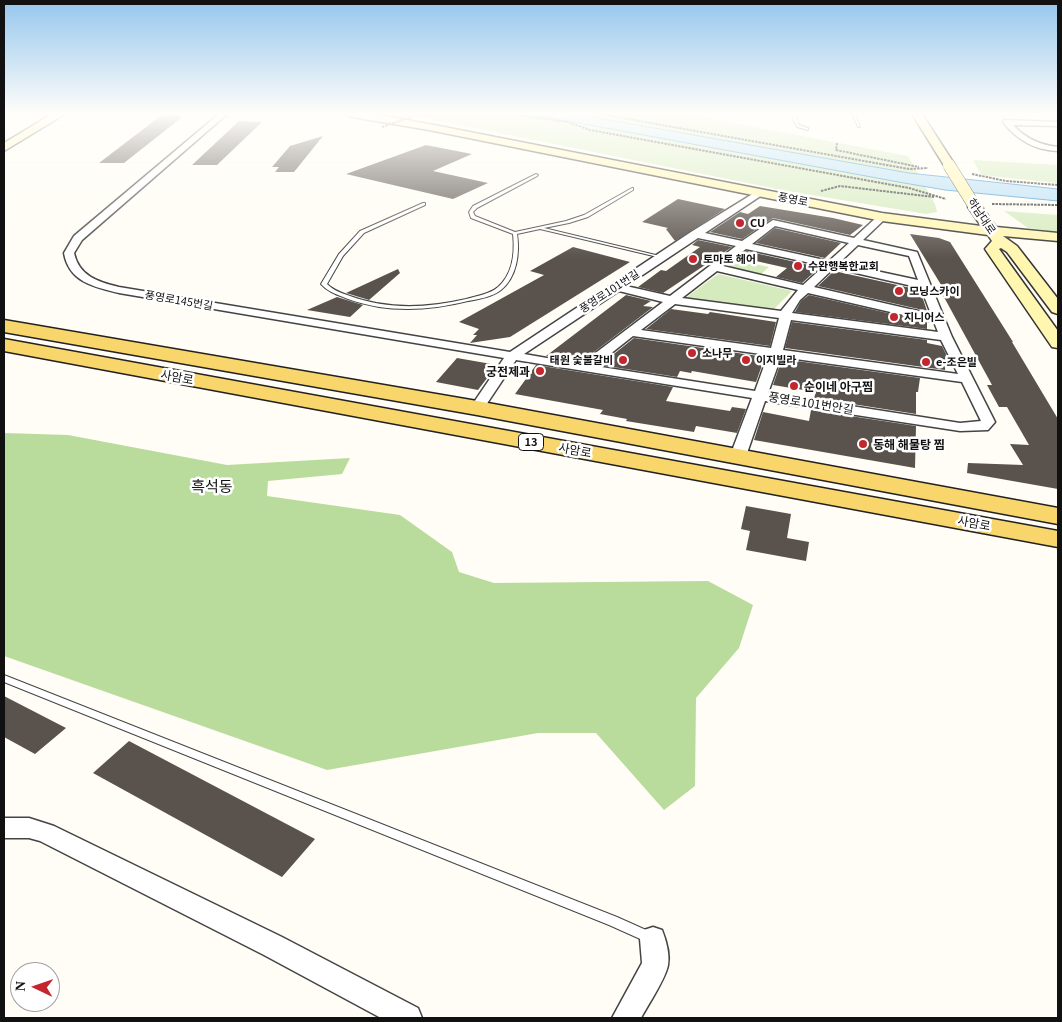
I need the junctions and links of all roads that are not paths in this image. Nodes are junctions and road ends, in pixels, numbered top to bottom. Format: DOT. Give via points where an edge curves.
graph roads {
  1 [pos="168,162"];
  2 [pos="602,162"];
  3 [pos="947,162"];
  4 [pos="536,175"];
  5 [pos="632,189"];
  6 [pos="759,193"];
  7 [pos="423,204"];
  8 [pos="882,217"];
  9 [pos="539,229"];
  10 [pos="516,233"];
  11 [pos="695,234"];
  12 [pos="995,236"];
  13 [pos="1058,237"];
  14 [pos="856,241"];
  15 [pos="744,245"];
  16 [pos="662,257"];
  17 [pos="831,264"];
  18 [pos="716,268"];
  19 [pos="924,285"];
  20 [pos="617,287"];
  21 [pos="806,289"];
  22 [pos="671,300"];
  23 [pos="1058,309"];
  24 [pos="787,316"];
  25 [pos="940,320"];
  26 [pos="4,326"];
  27 [pos="629,332"];
  28 [pos="946,338"];
  29 [pos="1058,343"];
  30 [pos="4,345"];
  31 [pos="776,352"];
  32 [pos="512,356"];
  33 [pos="584,368"];
  34 [pos="967,379"];
  35 [pos="760,395"];
  36 [pos="477,408"];
  37 [pos="738,456"];
  38 [pos="990,503"];
  39 [pos="1058,505"];
  40 [pos="1058,516"];
  41 [pos="1058,539"];
  42 [pos="4,678"];
  43 [pos="4,828"];
  44 [pos="653,939"];
  45 [pos="408,1018"];
  46 [pos="626,1018"];
  1 -- 32 [label="street, 풍영로145번길" via="78,238 70,253 76,271 97,285 119,290"];
  2 -- 6 [label="main road, 풍영로"];
  3 -- 12 [label="main road, 하남대로, bridge" via="981,205"];
  4 -- 10 [label="lane" via="471,212 473,217"];
  5 -- 9 [label="lane" via="586,216"];
  6 -- 8 [label="main road, 풍영로"];
  6 -- 11 [label="street, 풍영로101번길"];
  7 -- 10 [label="lane" via="362,232 341,255 324,284 328,289 356,301 393,308 429,307 480,297 498,290 510,277 518,244"];
  8 -- 12 [label="main road, 풍영로"];
  8 -- 14 [label="street"];
  9 -- 10 [label="lane"];
  9 -- 16 [label="lane"];
  11 -- 15 [label="street"];
  11 -- 16 [label="street, 풍영로101번길"];
  12 -- 13 [label="main road, 풍영로"];
  12 -- 23 [label="main road, 하남대로" via="1012,249"];
  12 -- 29 [label="main road, 하남대로" via="992,249"];
  14 -- 15 [label="street, 풍영로101번안길" via="773,223"];
  14 -- 17 [label="street"];
  14 -- 19 [label="street, 풍영로101번안길" via="913,254"];
  15 -- 17 [label="street"];
  15 -- 18 [label="street, 풍영로101번안길"];
  16 -- 20 [label="street, 풍영로101번길"];
  17 -- 19 [label="street"];
  17 -- 21 [label="street"];
  18 -- 21 [label="street"];
  18 -- 22 [label="street, 풍영로101번안길"];
  19 -- 25 [label="street, 풍영로101번안길"];
  20 -- 22 [label="street"];
  20 -- 32 [label="street, 풍영로101번길"];
  21 -- 24 [label="street" via="790,306"];
  21 -- 25 [label="street"];
  22 -- 24 [label="street"];
  22 -- 27 [label="street, 풍영로101번안길"];
  24 -- 28 [label="street"];
  24 -- 31 [label="street"];
  25 -- 28 [label="street, 풍영로101번안길"];
  26 -- 36 [label="main road, 사암로 / 13"];
  27 -- 31 [label="street"];
  27 -- 33 [label="street, 풍영로101번안길"];
  28 -- 34 [label="street, 풍영로101번안길"];
  30 -- 41 [label="main road, 사암로 / 13"];
  31 -- 34 [label="street"];
  31 -- 35 [label="street"];
  32 -- 33 [label="street, 풍영로101번안길"];
  32 -- 36 [label="street, 풍영로101번길"];
  33 -- 35 [label="street, 풍영로101번안길"];
  34 -- 35 [label="street, 풍영로101번안길" via="988,422 983,427 960,427"];
  35 -- 37 [label="street"];
  36 -- 37 [label="main road, 사암로 / 13"];
  37 -- 38 [label="main road, 사암로 / 13"];
  38 -- 39 [label="main road"];
  38 -- 40 [label="main road, 사암로 / 13"];
  42 -- 44 [label="lane"];
  43 -- 45 [label="street" via="29,828 46,833 273,946"];
  44 -- 46 [label="street" via="655,965"];
}
